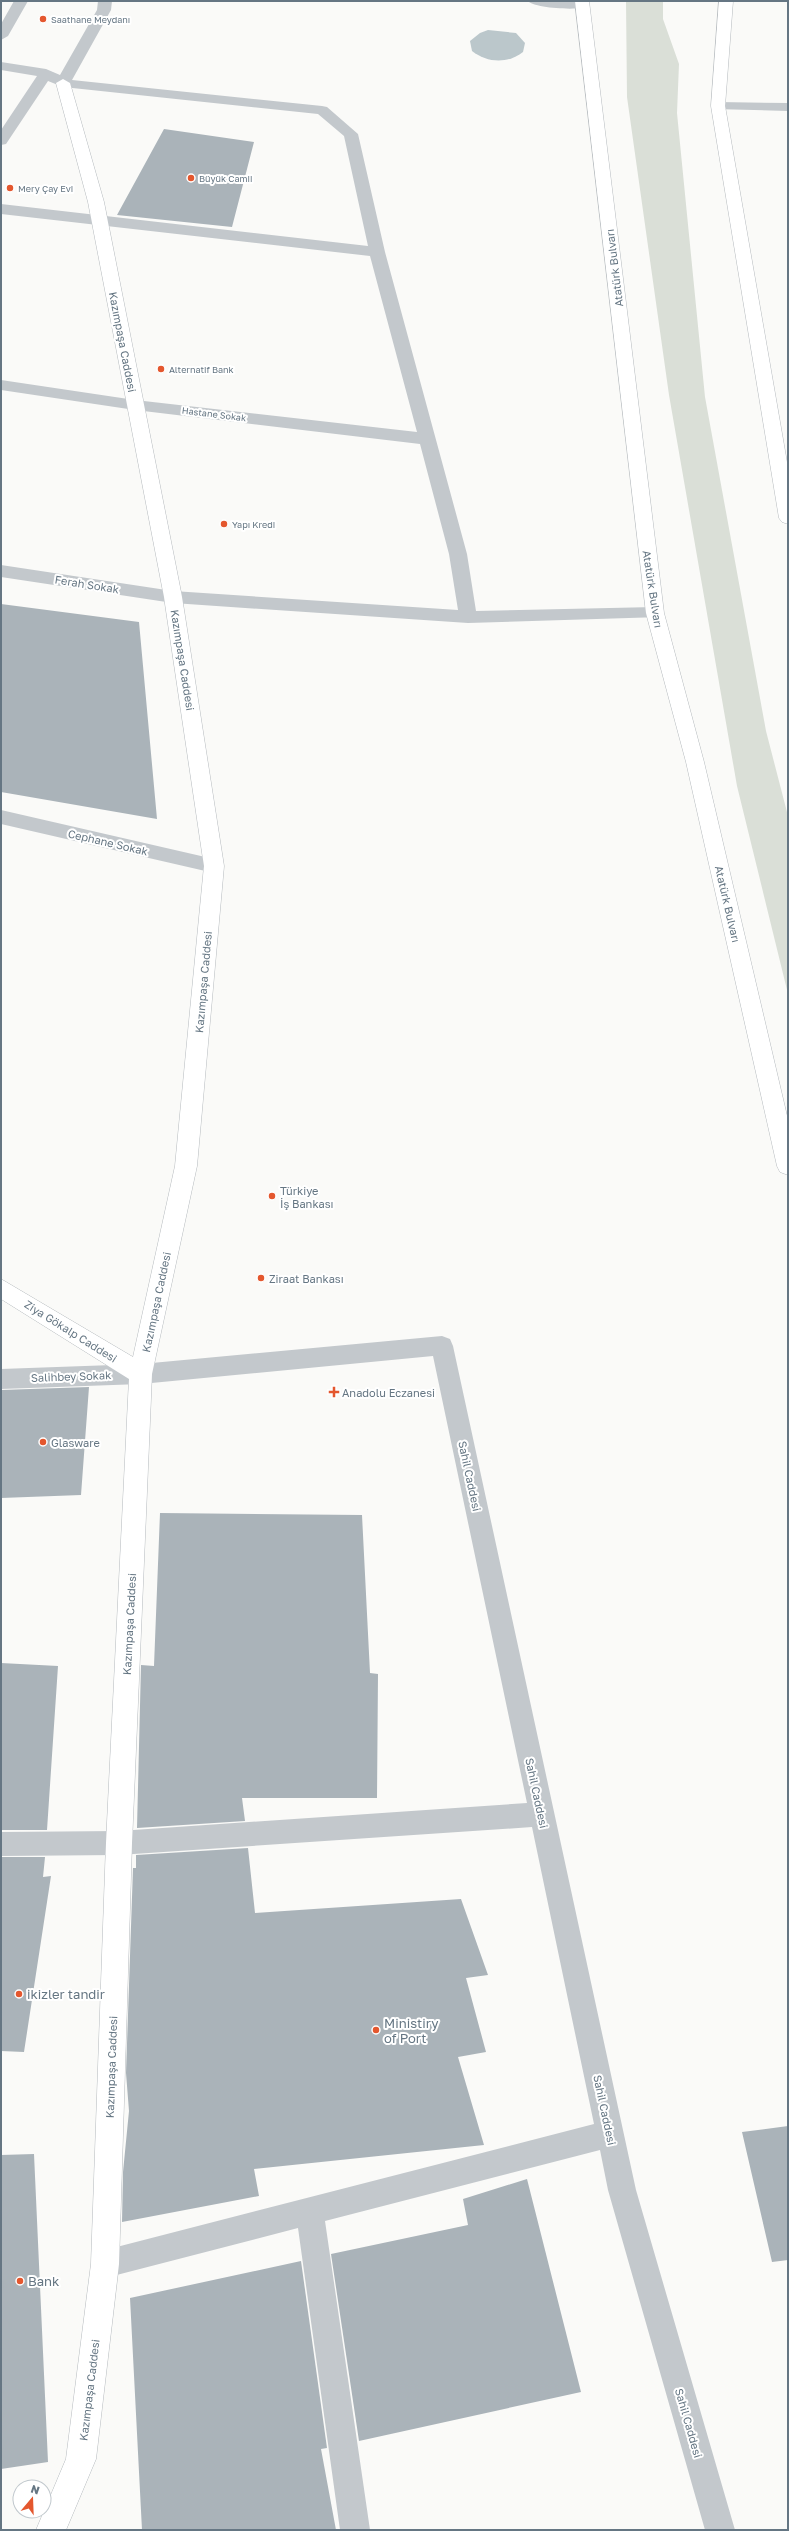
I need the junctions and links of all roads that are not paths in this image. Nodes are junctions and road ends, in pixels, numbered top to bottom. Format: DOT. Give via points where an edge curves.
graph roads {
  1 [pos="21,1"];
  2 [pos="105,1"];
  3 [pos="535,1"];
  4 [pos="726,1"];
  5 [pos="582,3"];
  6 [pos="1,36"];
  7 [pos="1,66"];
  8 [pos="55,78"];
  9 [pos="718,106"];
  10 [pos="788,107"];
  11 [pos="1,141"];
  12 [pos="1,209"];
  13 [pos="99,221"];
  14 [pos="377,252"];
  15 [pos="1,385"];
  16 [pos="135,405"];
  17 [pos="427,439"];
  18 [pos="788,518"];
  19 [pos="1,571"];
  20 [pos="173,597"];
  21 [pos="655,613"];
  22 [pos="468,617"];
  23 [pos="1,817"];
  24 [pos="214,866"];
  25 [pos="788,1166"];
  26 [pos="1,1288"];
  27 [pos="141,1374"];
  28 [pos="1,1379"];
  29 [pos="542,1814"];
  30 [pos="119,1843"];
  31 [pos="1,1844"];
  32 [pos="610,2134"];
  33 [pos="310,2211"];
  34 [pos="105,2264"];
  35 [pos="51,2530"];
  36 [pos="355,2530"];
  37 [pos="720,2530"];
  1 -- 6 [label="street"];
  2 -- 8 [label="street" via="104,10"];
  3 -- 5 [label="street"];
  4 -- 9 [label="main road"];
  5 -- 21 [label="main road, Atatürk Bulvarı"];
  7 -- 8 [label="street"];
  8 -- 11 [label="street"];
  8 -- 13 [label="main road, Kazımpaşa Caddesi"];
  8 -- 14 [label="street" via="322,110 351,134"];
  9 -- 10 [label="street"];
  9 -- 18 [label="main road"];
  12 -- 13 [label="street"];
  13 -- 14 [label="street"];
  13 -- 16 [label="main road, Kazımpaşa Caddesi"];
  14 -- 17 [label="street"];
  15 -- 16 [label="street, Hastane Sokak"];
  16 -- 17 [label="street, Hastane Sokak"];
  16 -- 20 [label="main road, Kazımpaşa Caddesi"];
  17 -- 22 [label="street" via="458,554"];
  19 -- 20 [label="street, Ferah Sokak"];
  20 -- 22 [label="street, Ferah Sokak"];
  20 -- 24 [label="main road, Kazımpaşa Caddesi"];
  21 -- 22 [label="street, Ferah Sokak"];
  21 -- 25 [label="main road, Atatürk Bulvarı" via="695,762"];
  23 -- 24 [label="street, Cephane Sokak"];
  24 -- 27 [label="main road, Kazımpaşa Caddesi" via="186,1166"];
  26 -- 27 [label="main road, Ziya Gökalp Caddesi"];
  27 -- 28 [label="street, Salihbey Sokak"];
  27 -- 29 [label="street, Sahil Caddesi" via="442,1346"];
  27 -- 30 [label="main road, Kazımpaşa Caddesi"];
  29 -- 30 [label="street"];
  29 -- 32 [label="street, Sahil Caddesi"];
  30 -- 31 [label="street"];
  30 -- 34 [label="main road, Kazımpaşa Caddesi"];
  32 -- 33 [label="street"];
  32 -- 37 [label="street, Sahil Caddesi" via="624,2198"];
  33 -- 34 [label="street"];
  33 -- 36 [label="street"];
  34 -- 35 [label="main road, Kazımpaşa Caddesi" via="81,2459"];
}
